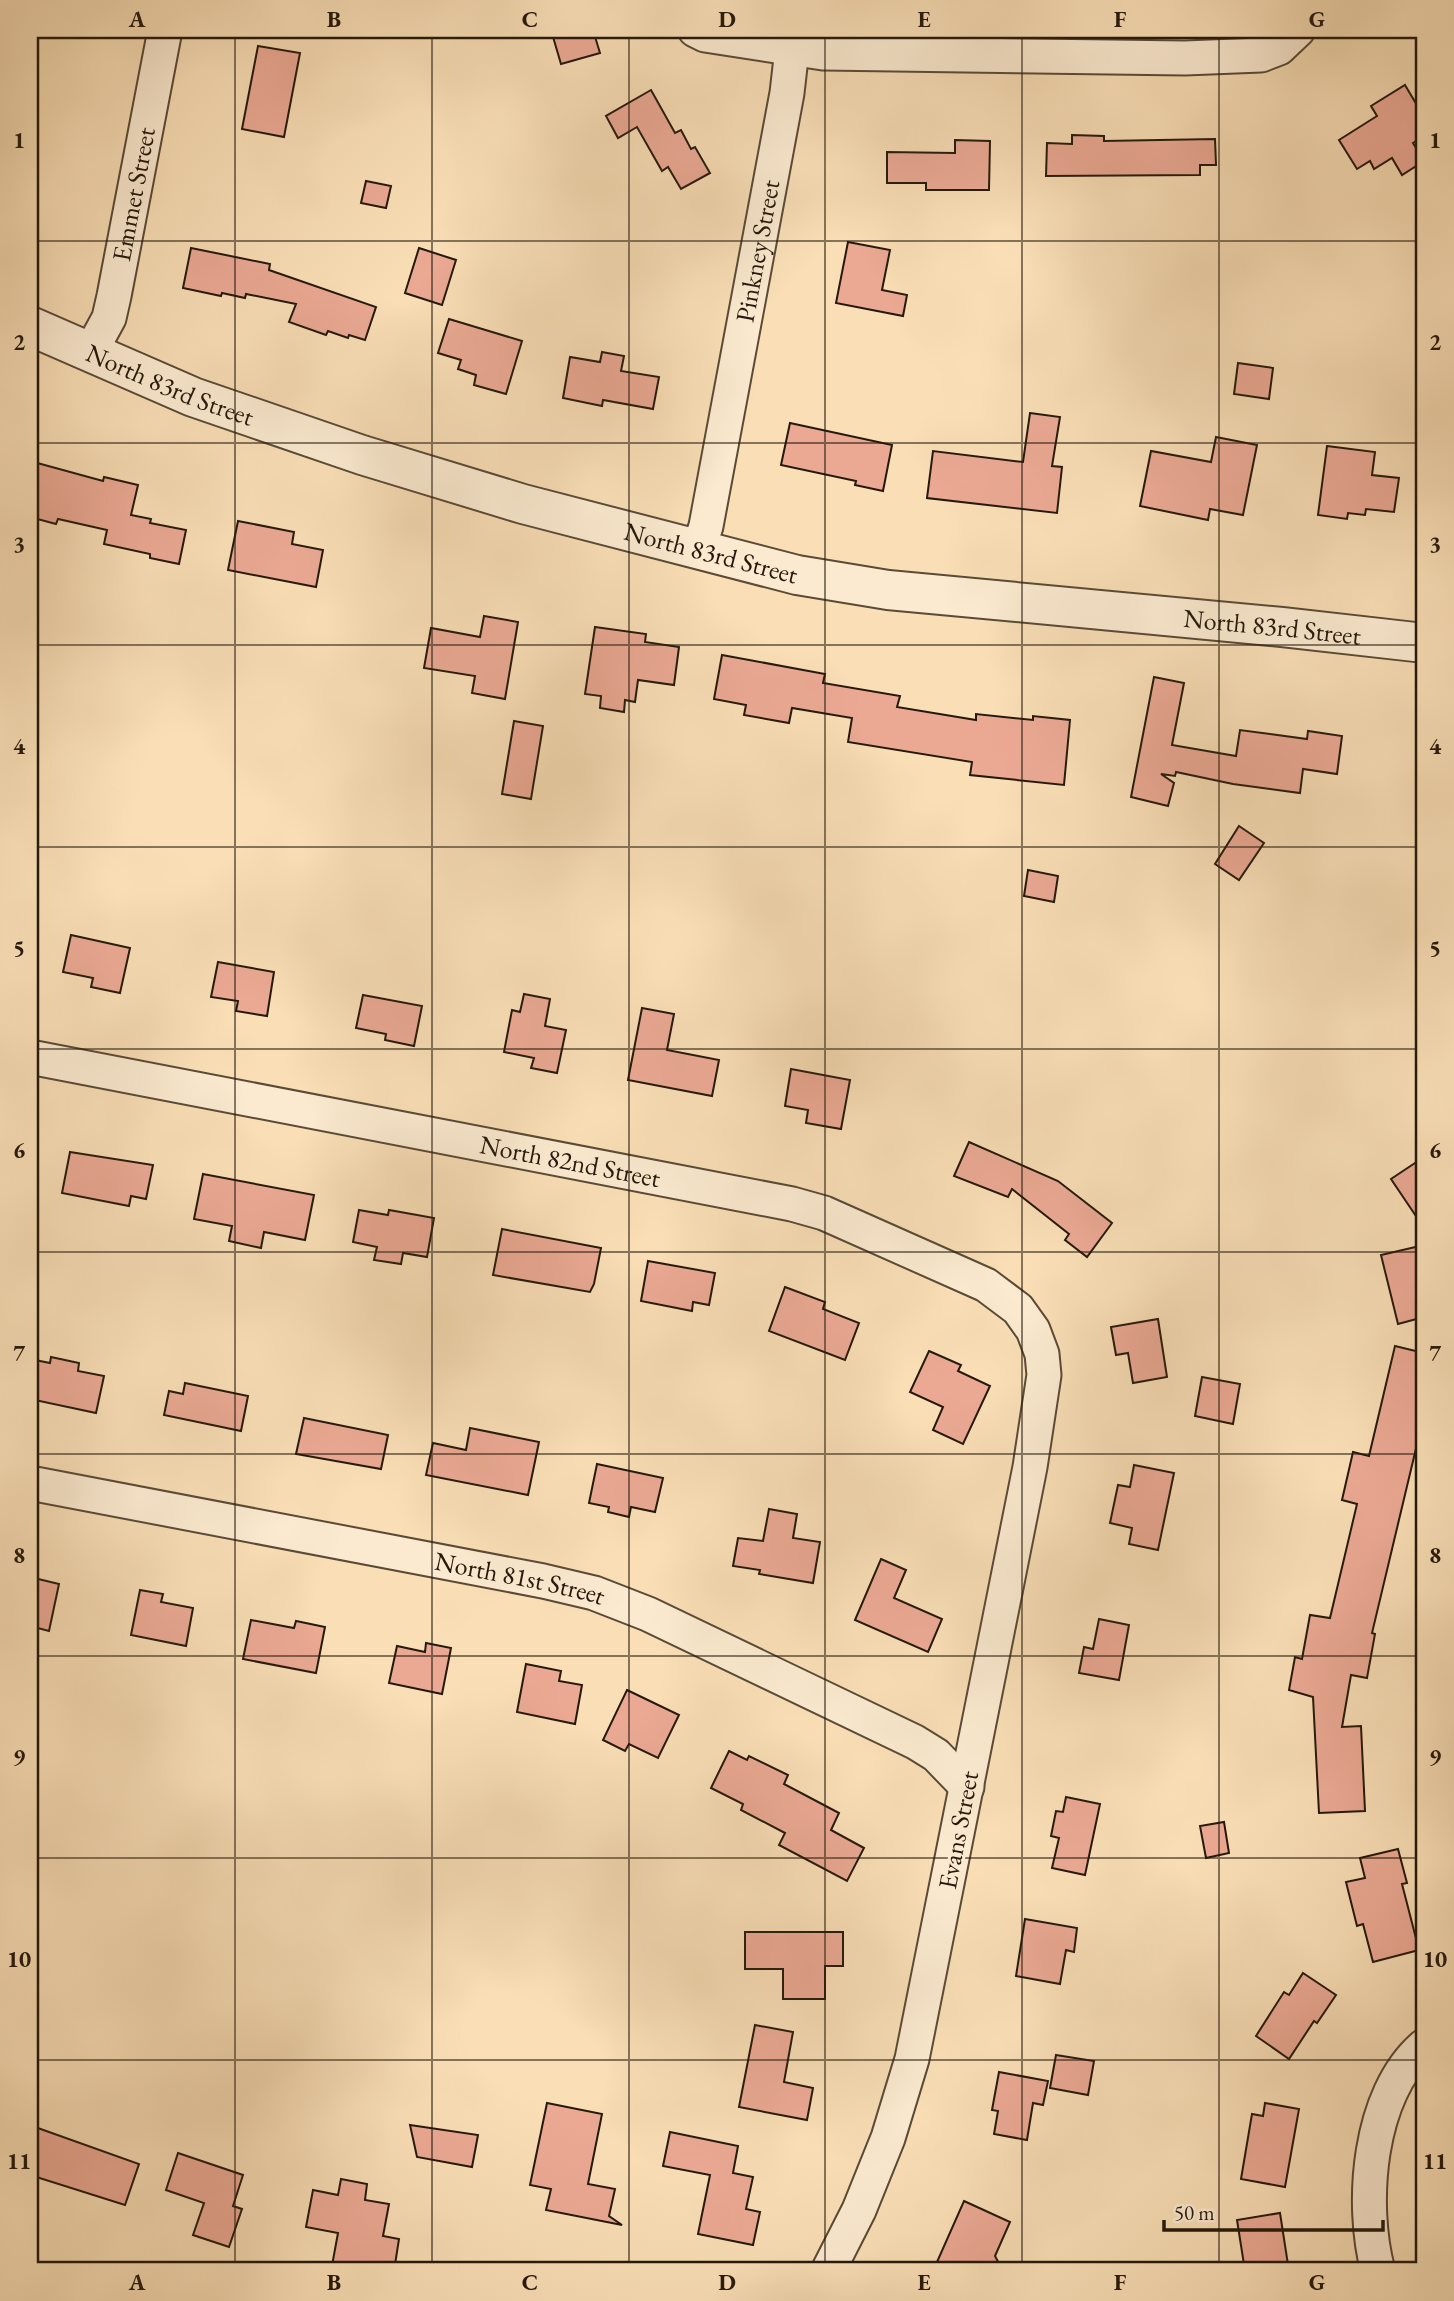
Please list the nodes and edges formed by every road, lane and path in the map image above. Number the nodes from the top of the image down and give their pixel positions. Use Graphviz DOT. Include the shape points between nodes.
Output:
graph roads {
  1 [pos="165,30"];
  2 [pos="695,30"];
  3 [pos="1298,30"];
  4 [pos="792,49"];
  5 [pos="30,326"];
  6 [pos="90,354"];
  7 [pos="698,551"];
  8 [pos="1424,643"];
  9 [pos="30,1057"];
  10 [pos="1044,1375"];
  11 [pos="30,1483"];
  12 [pos="967,1787"];
  13 [pos="1424,2046"];
  14 [pos="828,2271"];
  15 [pos="1378,2271"];
  1 -- 6 [label="street, Emmet Street" via="114,296"];
  2 -- 4 [label="street"];
  3 -- 4 [label="street" via="1279,48 1261,55 1198,58 837,54"];
  4 -- 7 [label="street, Pinkney Street"];
  5 -- 6 [label="street, North 83rd Street"];
  6 -- 7 [label="street, North 83rd Street" via="193,397 362,455"];
  7 -- 8 [label="street, North 83rd Street" via="797,575 888,590"];
  9 -- 10 [label="street, North 82nd Street" via="792,1203 824,1213 1007,1299 1033,1330"];
  10 -- 12 [label="street, Evans Street"];
  11 -- 12 [label="street, North 81st Street" via="594,1593 648,1614 915,1742 936,1755"];
  12 -- 14 [label="street, Evans Street" via="912,2059 888,2138"];
  13 -- 15 [label="street" via="1393,2089 1373,2152 1369,2223"];
}
